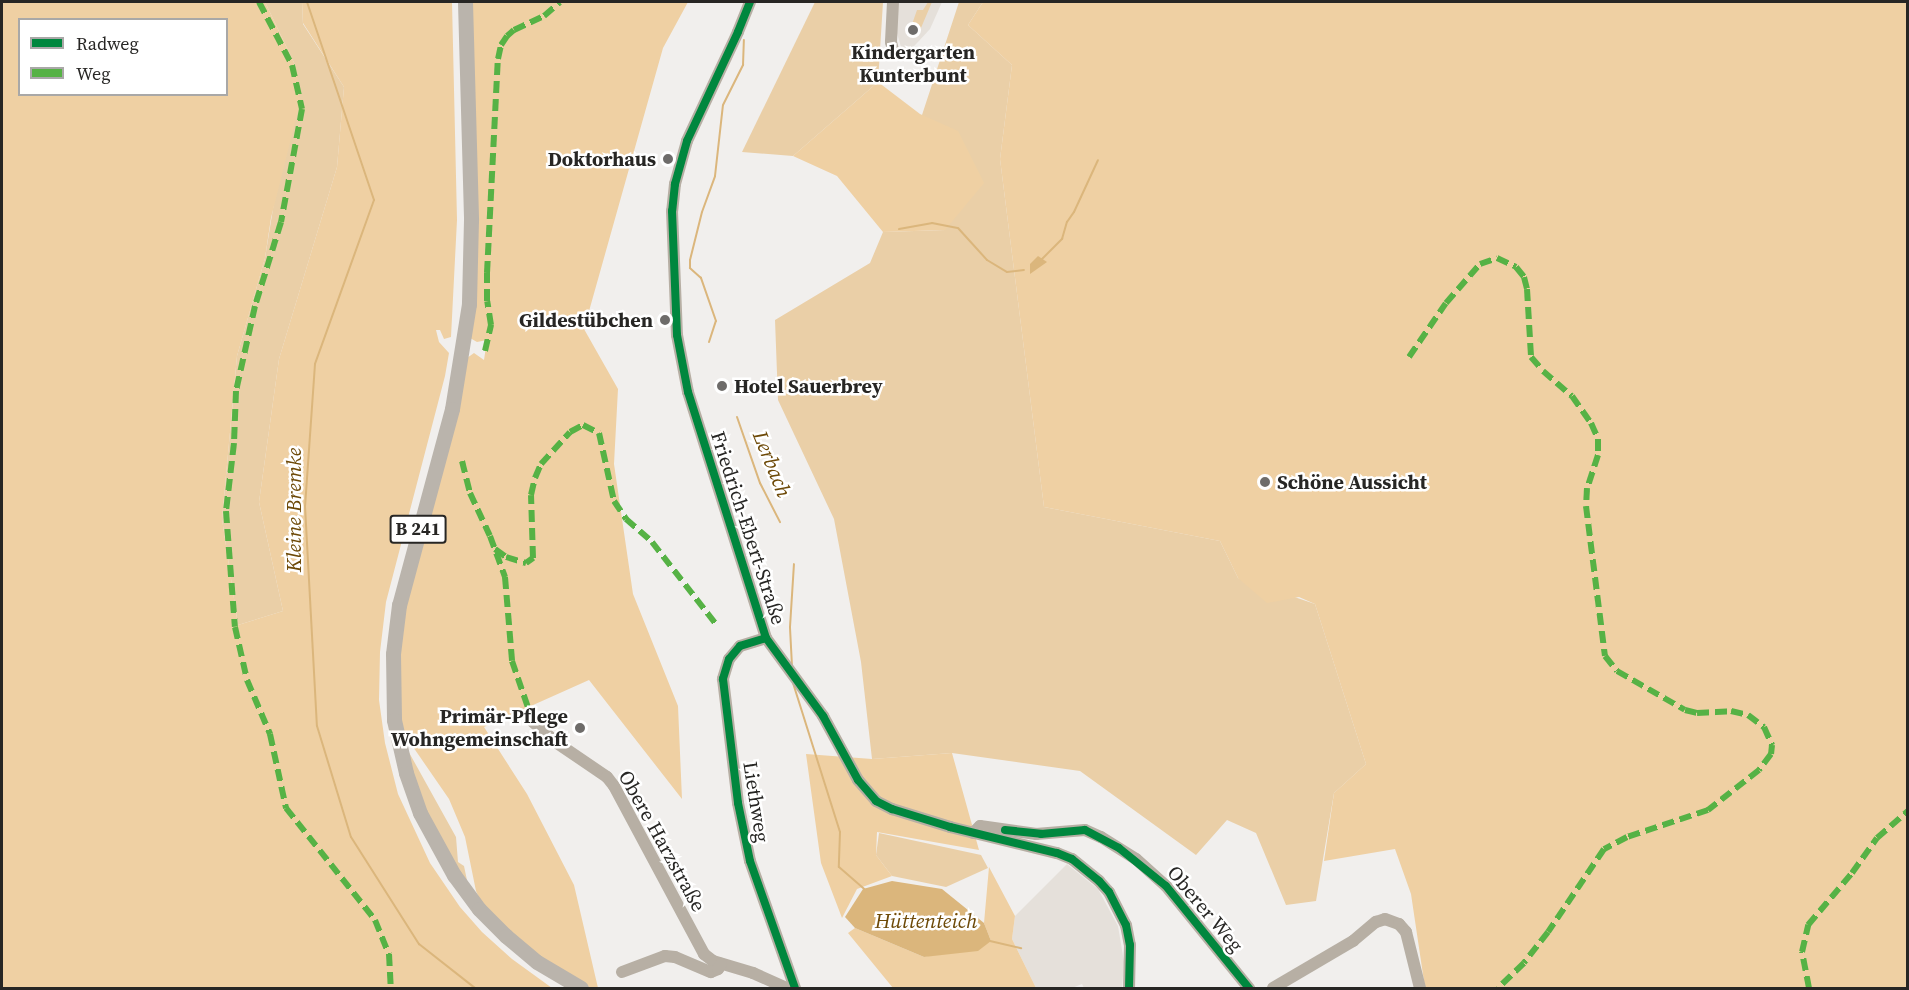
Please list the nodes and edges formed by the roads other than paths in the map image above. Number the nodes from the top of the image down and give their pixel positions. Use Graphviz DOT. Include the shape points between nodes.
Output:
graph roads {
  1 [pos="456,2"];
  2 [pos="465,2"];
  3 [pos="750,2"];
  4 [pos="893,2"];
  5 [pos="894,54"];
  6 [pos="766,638"];
  7 [pos="533,722"];
  8 [pos="973,833"];
  9 [pos="721,964"];
  10 [pos="622,972"];
  11 [pos="562,988"];
  12 [pos="580,988"];
  13 [pos="786,988"];
  14 [pos="795,988"];
  15 [pos="1129,988"];
  16 [pos="1249,988"];
  17 [pos="1273,988"];
  18 [pos="1420,988"];
  1 -- 11 [label="main road, B 241" via="462,220 460,303 443,407 390,604 384,653 386,721 397,776 411,816 446,880 500,942"];
  2 -- 12 [label="main road, B 241" via="471,220 469,304 452,409 399,605 393,654 394,720 414,797 430,836 454,875 479,909 506,936 537,962"];
  3 -- 6 [label="street, Friedrich-Ebert-Straße" via="687,141 672,212 676,335 688,392"];
  4 -- 5 [label="street"];
  6 -- 8 [label="street, Friedrich-Ebert-Straße" via="824,716 867,794 892,809"];
  6 -- 14 [label="street, Liethweg" via="740,646 729,659 723,679 738,803 750,861"];
  7 -- 9 [label="street, Obere Harzstraße" via="607,777 694,940 704,954"];
  8 -- 15 [label="street, Friedrich-Ebert-Straße" via="1057,853 1072,859 1099,881 1126,925 1130,945"];
  8 -- 16 [label="street, Oberer Weg" via="982,826 1036,834 1085,830 1101,837 1145,866 1166,886"];
  9 -- 10 [label="street, Obere Harzstraße" via="711,972 665,956"];
  9 -- 13 [label="street, Obere Harzstraße" via="753,972"];
  17 -- 18 [label="street" via="1385,919 1399,924 1406,933"];
}
